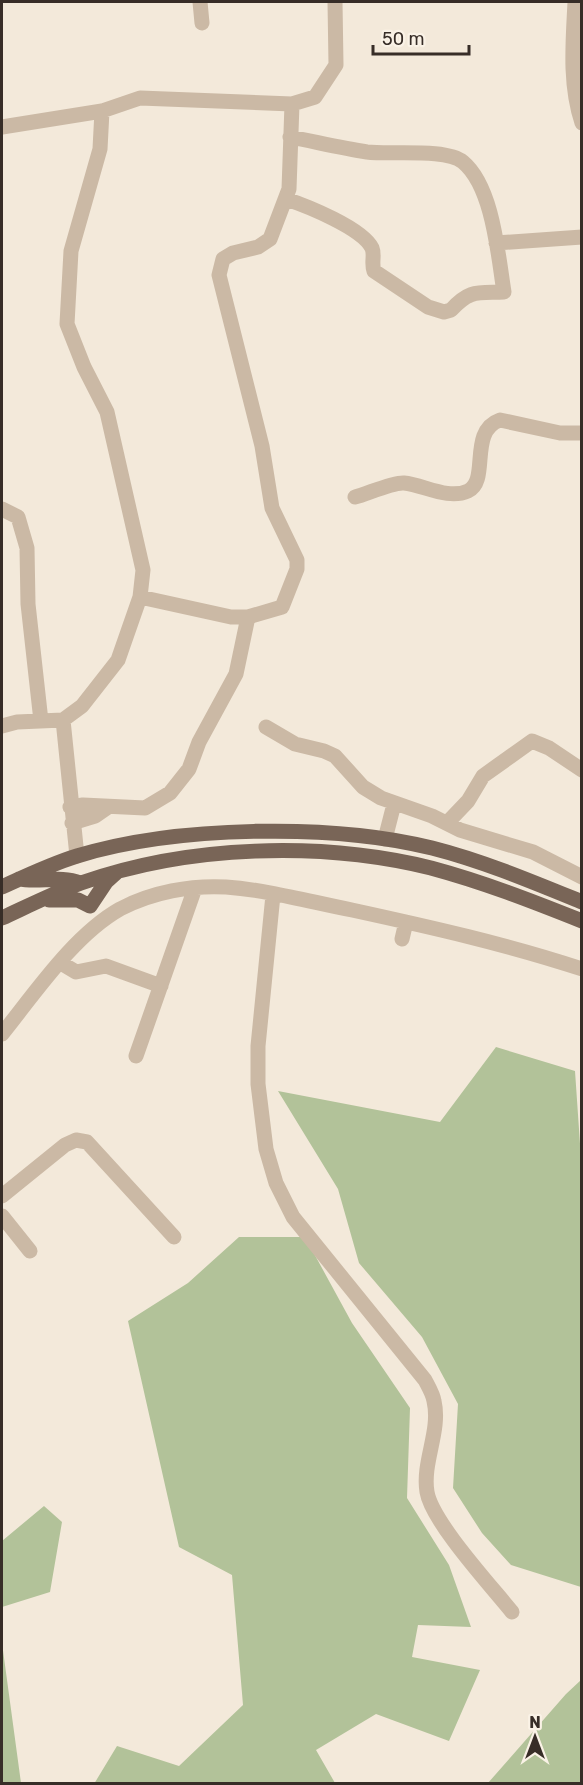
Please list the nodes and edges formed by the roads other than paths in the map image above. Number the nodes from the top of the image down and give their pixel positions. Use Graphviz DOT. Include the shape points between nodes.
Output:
graph roads {
  1 [pos="200,2"];
  2 [pos="335,2"];
  3 [pos="575,2"];
  4 [pos="202,23"];
  5 [pos="292,104"];
  6 [pos="102,111"];
  7 [pos="582,123"];
  8 [pos="2,127"];
  9 [pos="290,137"];
  10 [pos="286,199"];
  11 [pos="582,237"];
  12 [pos="496,243"];
  13 [pos="582,433"];
  14 [pos="356,497"];
  15 [pos="2,509"];
  16 [pos="140,597"];
  17 [pos="248,617"];
  18 [pos="63,720"];
  19 [pos="41,721"];
  20 [pos="2,726"];
  21 [pos="266,728"];
  22 [pos="582,770"];
  23 [pos="394,804"];
  24 [pos="70,807"];
  25 [pos="108,807"];
  26 [pos="447,823"];
  27 [pos="72,824"];
  28 [pos="385,839"];
  29 [pos="76,856"];
  30 [pos="116,873"];
  31 [pos="582,877"];
  32 [pos="19,879"];
  33 [pos="80,883"];
  34 [pos="2,887"];
  35 [pos="195,888"];
  36 [pos="273,896"];
  37 [pos="38,901"];
  38 [pos="582,902"];
  39 [pos="90,906"];
  40 [pos="2,918"];
  41 [pos="582,921"];
  42 [pos="406,922"];
  43 [pos="97,923"];
  44 [pos="402,939"];
  45 [pos="61,963"];
  46 [pos="582,969"];
  47 [pos="161,986"];
  48 [pos="2,1034"];
  49 [pos="136,1056"];
  50 [pos="2,1196"];
  51 [pos="2,1216"];
  52 [pos="174,1237"];
  53 [pos="30,1251"];
  54 [pos="512,1612"];
  1 -- 4 [label="street"];
  2 -- 5 [label="street" via="337,46 333,73 315,97"];
  3 -- 7 [label="street" via="575,104"];
  5 -- 6 [label="street" via="140,98"];
  5 -- 9 [label="street"];
  6 -- 8 [label="street"];
  6 -- 16 [label="street" via="100,149 71,251 67,324 107,412 115,441 143,570"];
  9 -- 10 [label="street"];
  9 -- 12 [label="street" via="371,152 457,158 464,162 486,196"];
  10 -- 12 [label="street" via="326,214 364,238 373,250 374,271 436,311 451,310 470,294 504,292"];
  10 -- 17 [label="street" via="270,239 223,259 219,275 259,434 272,508 297,560 282,607"];
  11 -- 12 [label="street"];
  13 -- 14 [label="street" via="560,433 500,420 484,432 476,482 470,490 432,491 403,483"];
  15 -- 19 [label="street" via="18,517 26,541 28,604"];
  16 -- 17 [label="street" via="231,617"];
  16 -- 18 [label="street" via="118,660 82,706"];
  17 -- 25 [label="street" via="236,674 183,779 170,793 145,808"];
  18 -- 19 [label="street"];
  18 -- 24 [label="street"];
  19 -- 20 [label="street"];
  21 -- 23 [label="street" via="295,744 335,756 363,787"];
  22 -- 26 [label="street" via="532,741 483,776 468,801"];
  23 -- 26 [label="street"];
  23 -- 28 [label="street"];
  24 -- 25 [label="street"];
  24 -- 27 [label="street"];
  25 -- 27 [label="street"];
  26 -- 31 [label="street" via="533,852"];
  27 -- 29 [label="street"];
  28 -- 29 [label="main road" via="283,832 184,836"];
  28 -- 38 [label="main road" via="463,858"];
  29 -- 32 [label="main road"];
  30 -- 33 [label="main road"];
  30 -- 39 [label="main road"];
  30 -- 41 [label="main road" via="217,854 287,851 354,855 430,868 472,880"];
  32 -- 33 [label="main road" via="42,882 57,878"];
  32 -- 34 [label="main road"];
  33 -- 37 [label="main road"];
  33 -- 39 [label="street"];
  35 -- 36 [label="street" via="226,887"];
  35 -- 43 [label="street" via="161,892"];
  35 -- 47 [label="street"];
  36 -- 42 [label="street"];
  36 -- 54 [label="street" via="258,1046 258,1084 276,1184 293,1217 425,1380 434,1400 435,1420 427,1494 435,1514"];
  37 -- 39 [label="main road" via="69,899"];
  37 -- 40 [label="main road"];
  39 -- 43 [label="street"];
  42 -- 44 [label="street"];
  42 -- 46 [label="street" via="513,946"];
  43 -- 45 [label="street"];
  45 -- 47 [label="street" via="76,972 106,966"];
  45 -- 48 [label="street"];
  47 -- 49 [label="street"];
  50 -- 52 [label="street" via="65,1145 76,1140 87,1142"];
  51 -- 53 [label="street"];
}
